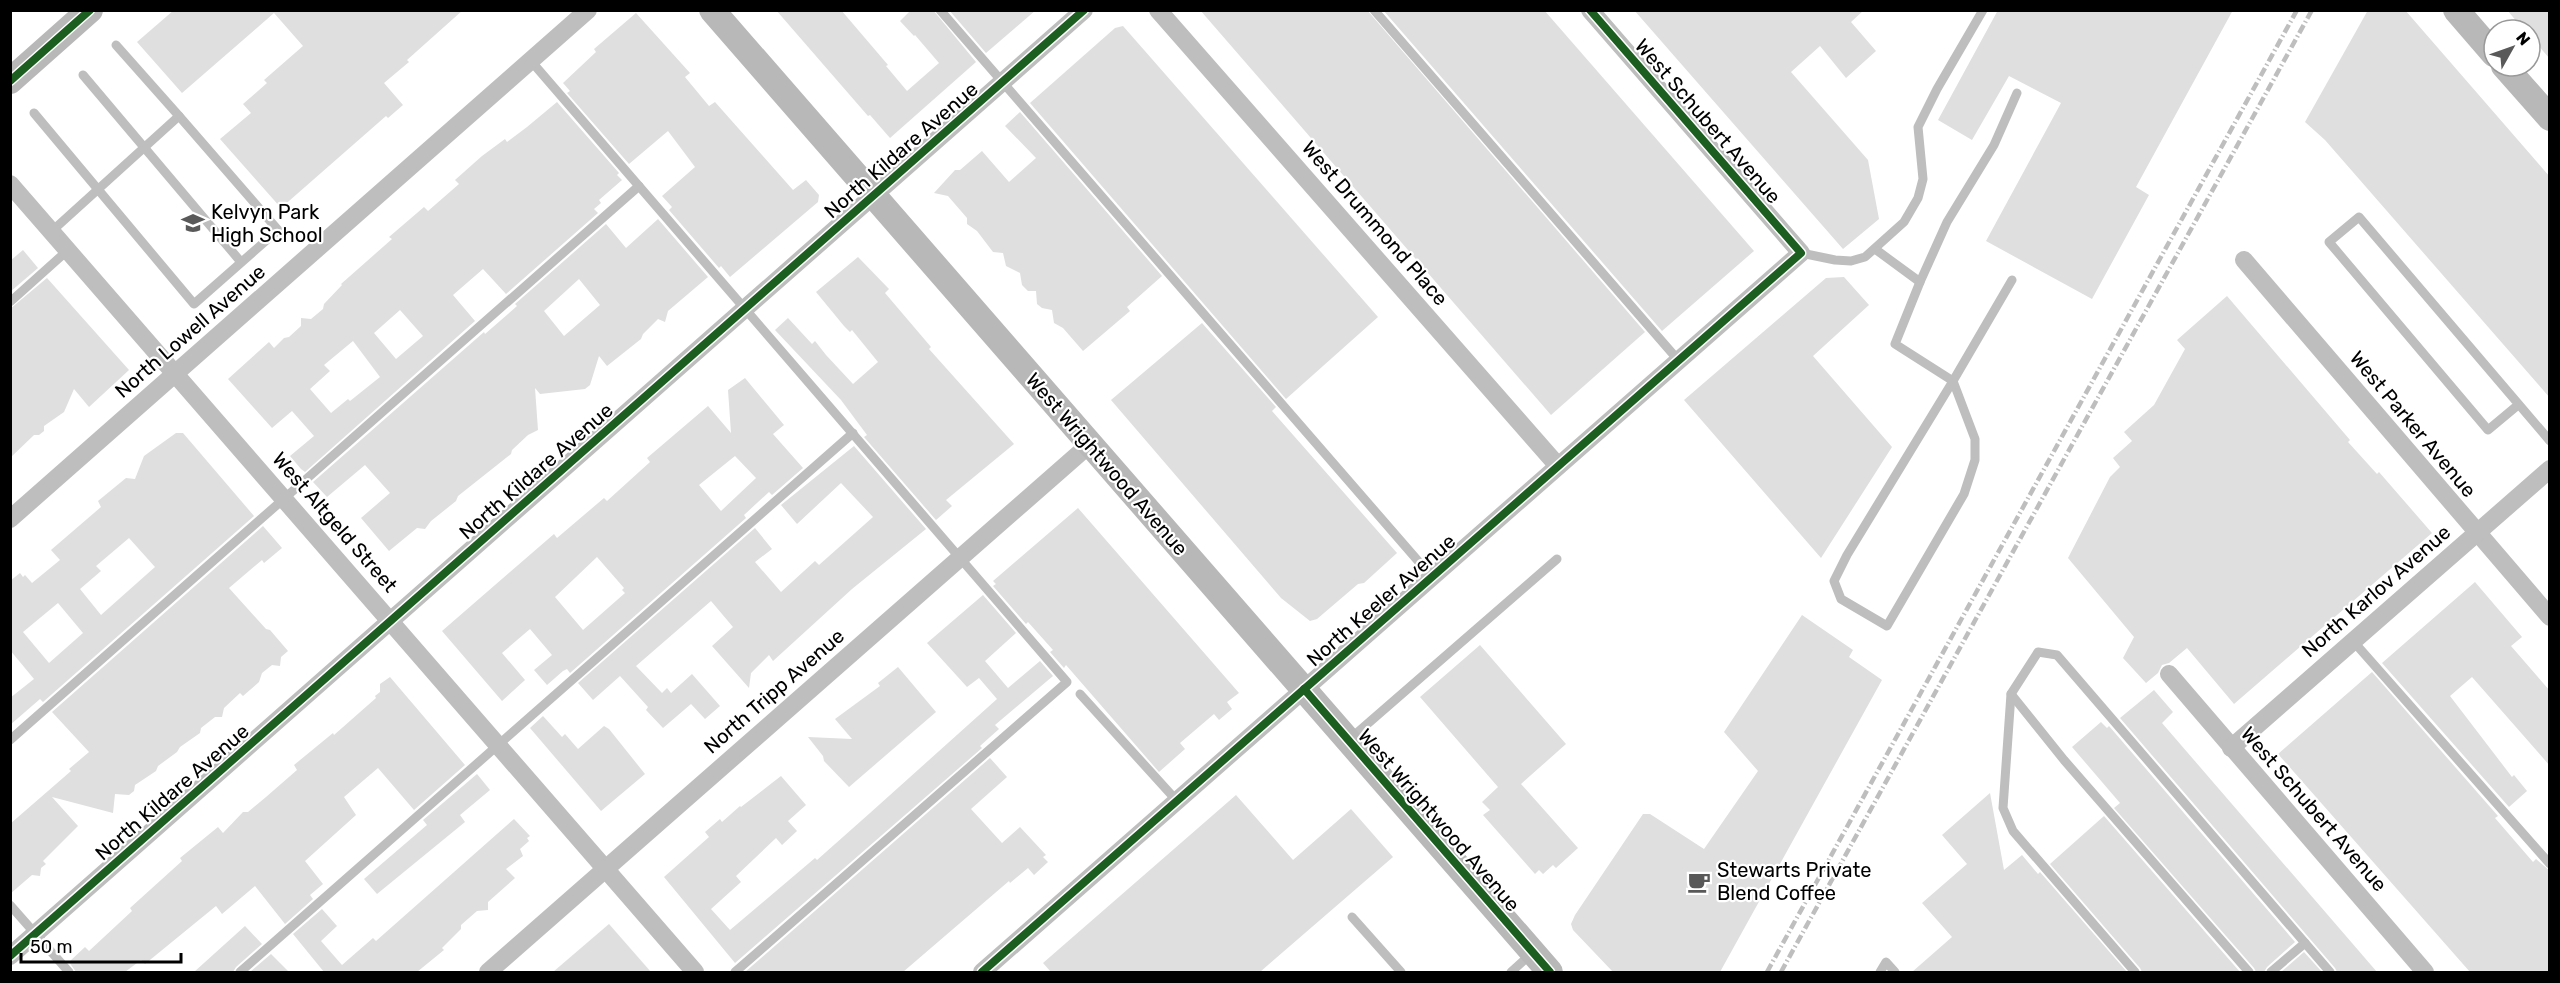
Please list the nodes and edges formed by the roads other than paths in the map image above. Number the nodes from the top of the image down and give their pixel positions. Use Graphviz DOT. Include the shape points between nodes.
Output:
graph roads {
  1 [pos="90,10"];
  2 [pos="588,10"];
  3 [pos="712,10"];
  4 [pos="940,10"];
  5 [pos="1084,10"];
  6 [pos="1158,10"];
  7 [pos="1374,10"];
  8 [pos="1590,10"];
  9 [pos="1983,10"];
  10 [pos="2456,10"];
  11 [pos="2482,40"];
  12 [pos="116,45"];
  13 [pos="531,61"];
  14 [pos="82,75"];
  15 [pos="2515,78"];
  16 [pos="10,81"];
  17 [pos="1002,83"];
  18 [pos="2017,93"];
  19 [pos="34,112"];
  20 [pos="179,116"];
  21 [pos="2550,118"];
  22 [pos="144,147"];
  23 [pos="10,184"];
  24 [pos="639,186"];
  25 [pos="99,189"];
  26 [pos="873,196"];
  27 [pos="52,231"];
  28 [pos="1875,249"];
  29 [pos="68,250"];
  30 [pos="1801,253"];
  31 [pos="2244,260"];
  32 [pos="241,262"];
  33 [pos="2012,280"];
  34 [pos="1920,282"];
  35 [pos="10,302"];
  36 [pos="745,309"];
  37 [pos="1679,361"];
  38 [pos="176,374"];
  39 [pos="1953,381"];
  40 [pos="2518,405"];
  41 [pos="853,434"];
  42 [pos="2550,441"];
  43 [pos="1090,444"];
  44 [pos="1558,466"];
  45 [pos="2550,469"];
  46 [pos="285,498"];
  47 [pos="10,519"];
  48 [pos="2476,533"];
  49 [pos="960,558"];
  50 [pos="1557,558"];
  51 [pos="1432,577"];
  52 [pos="2550,616"];
  53 [pos="391,621"];
  54 [pos="2353,641"];
  55 [pos="2169,674"];
  56 [pos="1304,689"];
  57 [pos="1080,694"];
  58 [pos="2011,694"];
  59 [pos="10,740"];
  60 [pos="1348,740"];
  61 [pos="499,745"];
  62 [pos="2231,748"];
  63 [pos="1177,801"];
  64 [pos="2550,864"];
  65 [pos="606,869"];
  66 [pos="10,905"];
  67 [pos="1352,917"];
  68 [pos="35,934"];
  69 [pos="2305,943"];
  70 [pos="1533,952"];
  71 [pos="10,956"];
  72 [pos="69,972"];
  73 [pos="240,972"];
  74 [pos="488,972"];
  75 [pos="695,972"];
  76 [pos="735,972"];
  77 [pos="982,972"];
  78 [pos="1401,972"];
  79 [pos="1511,972"];
  80 [pos="1550,972"];
  81 [pos="1880,972"];
  82 [pos="1895,972"];
  83 [pos="2135,972"];
  84 [pos="2249,972"];
  85 [pos="2271,972"];
  86 [pos="2330,972"];
  87 [pos="2425,972"];
  1 -- 16 [label="street"];
  2 -- 13 [label="street, North Lowell Avenue"];
  3 -- 26 [label="street, West Wrightwood Avenue"];
  4 -- 17 [label="lane"];
  5 -- 17 [label="street, North Kildare Avenue"];
  6 -- 44 [label="street, West Drummond Place"];
  7 -- 37 [label="lane"];
  8 -- 30 [label="street, West Schubert Avenue"];
  9 -- 28 [label="lane" via="1918,127 1923,179 1918,198 1904,222"];
  10 -- 11 [label="street"];
  12 -- 20 [label="lane"];
  13 -- 24 [label="lane"];
  13 -- 38 [label="street, North Lowell Avenue"];
  14 -- 22 [label="lane"];
  15 -- 21 [label="street"];
  17 -- 26 [label="street, North Kildare Avenue"];
  17 -- 51 [label="lane"];
  18 -- 34 [label="lane" via="1994,145 1947,222"];
  19 -- 25 [label="lane"];
  20 -- 22 [label="lane"];
  20 -- 32 [label="lane" via="278,230"];
  22 -- 25 [label="lane"];
  22 -- 32 [label="lane"];
  23 -- 27 [label="street, West Altgeld Street"];
  24 -- 36 [label="lane"];
  24 -- 46 [label="lane"];
  25 -- 27 [label="lane"];
  25 -- 32 [label="lane" via="194,304"];
  26 -- 36 [label="street, North Kildare Avenue"];
  26 -- 43 [label="street, West Wrightwood Avenue"];
  27 -- 29 [label="street, West Altgeld Street"];
  28 -- 30 [label="lane" via="1851,261"];
  28 -- 34 [label="lane"];
  29 -- 35 [label="lane"];
  29 -- 38 [label="street, West Altgeld Street"];
  30 -- 37 [label="street, North Keeler Avenue"];
  31 -- 48 [label="street, West Parker Avenue"];
  33 -- 39 [label="lane"];
  34 -- 39 [label="lane" via="1895,344"];
  36 -- 41 [label="lane"];
  36 -- 53 [label="street, North Kildare Avenue"];
  37 -- 44 [label="street, North Keeler Avenue"];
  38 -- 46 [label="street, West Altgeld Street"];
  38 -- 47 [label="street, North Lowell Avenue"];
  39 -- 39 [label="lane" via="1834,581 1841,599 1887,626 1964,494 1975,460 1975,439"];
  40 -- 40 [label="lane" via="2358,217 2329,242 2488,430"];
  40 -- 42 [label="lane"];
  41 -- 49 [label="lane"];
  41 -- 61 [label="lane"];
  43 -- 49 [label="street, North Tripp Avenue"];
  43 -- 56 [label="street, West Wrightwood Avenue"];
  44 -- 51 [label="street, North Keeler Avenue"];
  45 -- 48 [label="street, North Karlov Avenue"];
  46 -- 53 [label="street, West Altgeld Street"];
  46 -- 59 [label="lane"];
  48 -- 52 [label="street, West Parker Avenue"];
  48 -- 54 [label="street, North Karlov Avenue"];
  49 -- 65 [label="street, North Tripp Avenue"];
  49 -- 76 [label="lane" via="1067,682"];
  50 -- 60 [label="lane"];
  51 -- 56 [label="street, North Keeler Avenue"];
  53 -- 61 [label="street, West Altgeld Street"];
  53 -- 68 [label="street, North Kildare Avenue"];
  54 -- 62 [label="street, North Karlov Avenue"];
  54 -- 64 [label="lane"];
  55 -- 62 [label="street, West Schubert Avenue"];
  56 -- 60 [label="street, West Wrightwood Avenue"];
  56 -- 63 [label="street, North Keeler Avenue"];
  57 -- 63 [label="lane"];
  58 -- 69 [label="lane" via="2038,652 2057,656"];
  58 -- 83 [label="lane" via="2003,808 2013,831"];
  58 -- 84 [label="lane"];
  60 -- 70 [label="street, West Wrightwood Avenue"];
  61 -- 65 [label="street, West Altgeld Street"];
  61 -- 73 [label="lane"];
  62 -- 87 [label="street, West Schubert Avenue"];
  63 -- 77 [label="street, North Keeler Avenue"];
  65 -- 74 [label="street, North Tripp Avenue"];
  65 -- 75 [label="street, West Altgeld Street"];
  66 -- 68 [label="lane"];
  67 -- 78 [label="lane"];
  68 -- 71 [label="street, North Kildare Avenue"];
  68 -- 72 [label="lane"];
  69 -- 85 [label="lane"];
  69 -- 86 [label="lane"];
  70 -- 79 [label="lane"];
  70 -- 80 [label="street, West Wrightwood Avenue"];
  81 -- 82 [label="lane" via="1886,962"];
}
